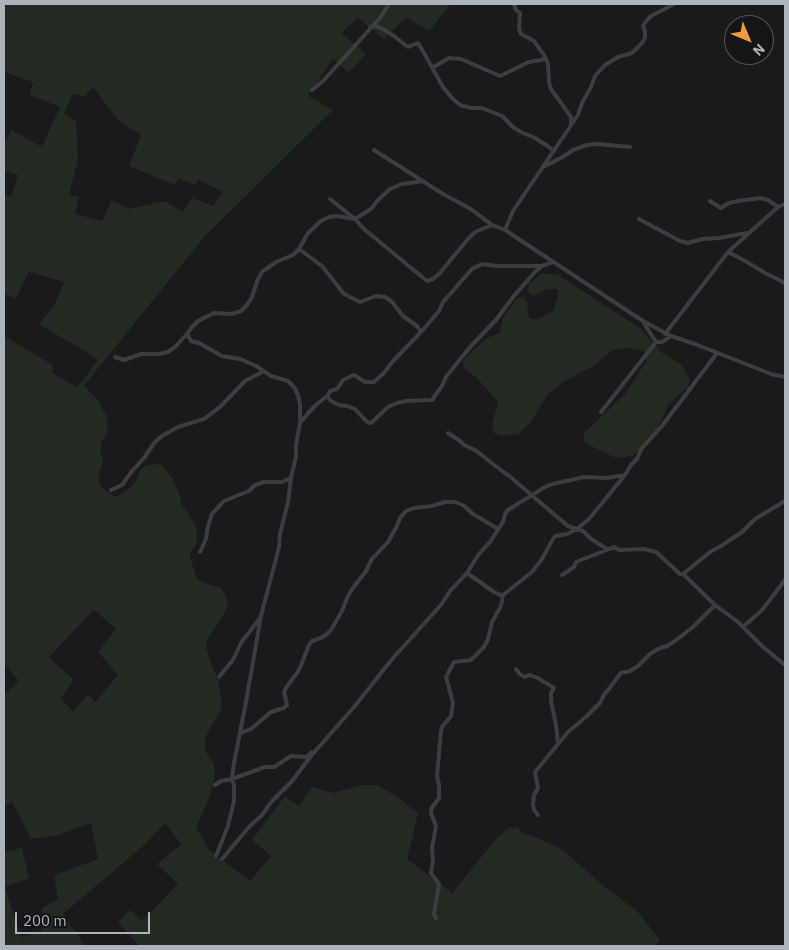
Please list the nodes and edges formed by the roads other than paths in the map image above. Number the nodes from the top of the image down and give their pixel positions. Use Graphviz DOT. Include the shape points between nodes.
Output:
graph roads {
  1 [pos="389,4"];
  2 [pos="514,4"];
  3 [pos="674,4"];
  4 [pos="370,27"];
  5 [pos="546,59"];
  6 [pos="432,68"];
  7 [pos="312,90"];
  8 [pos="571,126"];
  9 [pos="630,147"];
  10 [pos="374,150"];
  11 [pos="554,151"];
  12 [pos="544,166"];
  13 [pos="423,181"];
  14 [pos="330,199"];
  15 [pos="710,201"];
  16 [pos="785,204"];
  17 [pos="778,207"];
  18 [pos="355,218"];
  19 [pos="639,218"];
  20 [pos="492,225"];
  21 [pos="505,230"];
  22 [pos="749,232"];
  23 [pos="299,248"];
  24 [pos="728,252"];
  25 [pos="553,262"];
  26 [pos="542,266"];
  27 [pos="785,283"];
  28 [pos="643,321"];
  29 [pos="421,332"];
  30 [pos="187,334"];
  31 [pos="665,334"];
  32 [pos="671,336"];
  33 [pos="656,342"];
  34 [pos="717,353"];
  35 [pos="115,357"];
  36 [pos="264,371"];
  37 [pos="785,378"];
  38 [pos="326,396"];
  39 [pos="601,412"];
  40 [pos="300,423"];
  41 [pos="448,433"];
  42 [pos="625,475"];
  43 [pos="291,478"];
  44 [pos="111,490"];
  45 [pos="532,495"];
  46 [pos="785,501"];
  47 [pos="498,529"];
  48 [pos="577,529"];
  49 [pos="607,549"];
  50 [pos="200,552"];
  51 [pos="467,572"];
  52 [pos="684,574"];
  53 [pos="562,575"];
  54 [pos="785,580"];
  55 [pos="503,595"];
  56 [pos="715,605"];
  57 [pos="261,616"];
  58 [pos="743,627"];
  59 [pos="785,665"];
  60 [pos="516,670"];
  61 [pos="218,677"];
  62 [pos="240,732"];
  63 [pos="558,744"];
  64 [pos="314,752"];
  65 [pos="232,779"];
  66 [pos="215,785"];
  67 [pos="538,815"];
  68 [pos="216,856"];
  69 [pos="222,859"];
  70 [pos="436,918"];
  1 -- 4 [label="street"];
  2 -- 5 [label="street" via="520,13 521,34 534,41"];
  3 -- 8 [label="street" via="647,20 645,38 632,53 605,64"];
  4 -- 6 [label="street" via="381,28 408,47 418,43"];
  4 -- 7 [label="street"];
  5 -- 6 [label="street" via="529,62 500,76 461,59 449,58"];
  5 -- 8 [label="street" via="551,89 571,118"];
  6 -- 11 [label="street" via="448,94 460,105 482,108 502,116 514,128"];
  8 -- 11 [label="street"];
  9 -- 12 [label="street" via="586,145"];
  10 -- 13 [label="street"];
  11 -- 12 [label="street"];
  12 -- 21 [label="street" via="513,210"];
  13 -- 18 [label="street" via="390,189 371,209"];
  13 -- 20 [label="street"];
  14 -- 18 [label="street"];
  15 -- 17 [label="street" via="721,208 729,203 760,198"];
  16 -- 17 [label="street"];
  17 -- 22 [label="street"];
  18 -- 20 [label="street" via="427,281 440,273 475,232"];
  18 -- 23 [label="street" via="337,216 321,221"];
  19 -- 22 [label="street" via="688,243"];
  20 -- 21 [label="street"];
  21 -- 25 [label="street"];
  22 -- 24 [label="street"];
  23 -- 29 [label="street" via="322,266 344,294 360,302 376,296 385,297"];
  23 -- 30 [label="street" via="293,255 262,272 248,305 241,311 214,313 198,321"];
  24 -- 27 [label="street"];
  24 -- 31 [label="street"];
  25 -- 26 [label="street"];
  25 -- 28 [label="street"];
  26 -- 29 [label="street" via="482,264 472,269"];
  26 -- 38 [label="street" via="456,363 432,400 397,403 371,423 356,409 338,405"];
  28 -- 31 [label="street"];
  28 -- 33 [label="street"];
  29 -- 38 [label="street" via="374,382 365,382 354,375 343,380"];
  30 -- 35 [label="street" via="168,352 141,354 124,360"];
  30 -- 36 [label="street" via="191,340 222,356 240,359"];
  31 -- 32 [label="street"];
  32 -- 33 [label="street"];
  32 -- 34 [label="street"];
  33 -- 39 [label="street"];
  34 -- 37 [label="street"];
  34 -- 42 [label="street" via="642,448"];
  36 -- 40 [label="street" via="294,387 300,404"];
  36 -- 44 [label="street" via="245,380 220,407 204,418 162,436 122,485"];
  38 -- 40 [label="street"];
  40 -- 43 [label="street"];
  41 -- 45 [label="street"];
  42 -- 45 [label="street" via="584,477 553,484"];
  42 -- 48 [label="street"];
  43 -- 50 [label="street" via="255,485 249,491 224,501 212,514"];
  43 -- 57 [label="street" via="279,547"];
  45 -- 47 [label="street" via="508,510"];
  45 -- 48 [label="street" via="562,521"];
  46 -- 52 [label="street" via="755,519"];
  47 -- 51 [label="street"];
  47 -- 62 [label="street" via="455,502 406,512 348,596 328,634 309,645 299,670 284,692 287,705 271,712 251,729"];
  48 -- 49 [label="street"];
  48 -- 55 [label="street" via="555,536 537,566"];
  49 -- 52 [label="street" via="656,552"];
  49 -- 53 [label="street" via="576,562"];
  51 -- 55 [label="street"];
  51 -- 64 [label="street"];
  52 -- 56 [label="street"];
  54 -- 58 [label="street" via="762,610"];
  55 -- 70 [label="street" via="484,647 471,660 454,662 446,677 453,703 451,716 441,731 437,776 439,798 431,809 436,826 431,873 439,884"];
  56 -- 58 [label="street"];
  56 -- 63 [label="street" via="675,641 650,654 630,671 621,673 600,703"];
  57 -- 61 [label="street" via="229,666"];
  57 -- 62 [label="street"];
  58 -- 59 [label="street"];
  60 -- 63 [label="street" via="524,677 530,675 554,688 551,700"];
  62 -- 65 [label="street"];
  63 -- 67 [label="street" via="535,772 538,788 532,804"];
  64 -- 65 [label="street" via="306,757 291,756 274,767"];
  64 -- 69 [label="street"];
  65 -- 66 [label="street"];
  65 -- 68 [label="street" via="234,802"];
}
